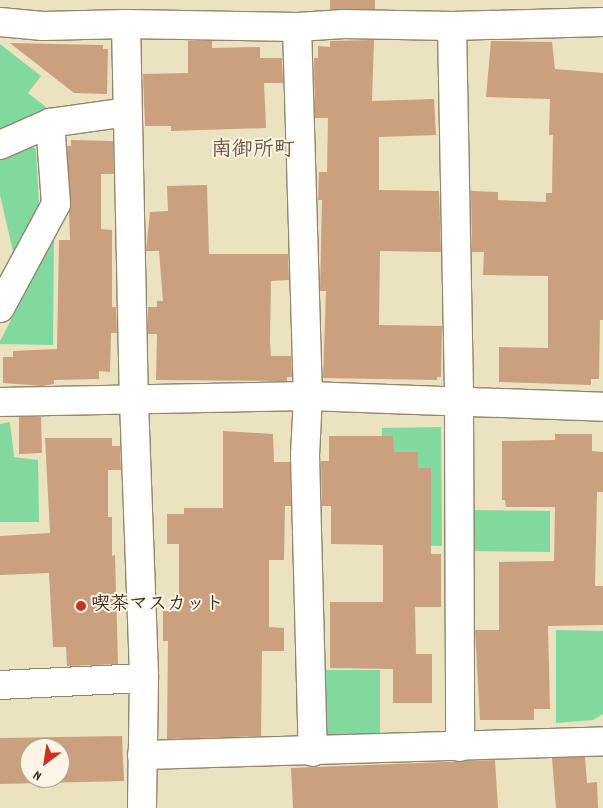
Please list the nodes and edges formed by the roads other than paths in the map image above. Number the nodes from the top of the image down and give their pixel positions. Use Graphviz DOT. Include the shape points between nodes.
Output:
graph roads {
  1 [pos="0,22"];
  2 [pos="603,22"];
  3 [pos="126,24"];
  4 [pos="452,26"];
  5 [pos="297,28"];
  6 [pos="127,112"];
  7 [pos="50,124"];
  8 [pos="0,145"];
  9 [pos="0,308"];
  10 [pos="308,396"];
  11 [pos="134,401"];
  12 [pos="0,402"];
  13 [pos="459,404"];
  14 [pos="603,407"];
  15 [pos="144,678"];
  16 [pos="0,684"];
  17 [pos="603,741"];
  18 [pos="460,747"];
  19 [pos="313,752"];
  20 [pos="142,754"];
  21 [pos="142,808"];
  1 -- 3 [label="street" via="42,26"];
  2 -- 4 [label="street"];
  3 -- 5 [label="street"];
  3 -- 6 [label="street"];
  4 -- 5 [label="street" via="344,24"];
  4 -- 13 [label="street"];
  5 -- 10 [label="street"];
  6 -- 7 [label="street"];
  6 -- 11 [label="street"];
  7 -- 8 [label="street"];
  7 -- 9 [label="street" via="56,204"];
  10 -- 11 [label="street"];
  10 -- 13 [label="street"];
  10 -- 19 [label="street" via="305,455"];
  11 -- 12 [label="street"];
  11 -- 15 [label="street"];
  13 -- 14 [label="street"];
  13 -- 18 [label="street"];
  15 -- 16 [label="street"];
  15 -- 20 [label="street"];
  17 -- 18 [label="street"];
  18 -- 19 [label="street"];
  19 -- 20 [label="street"];
  20 -- 21 [label="street"];
}
